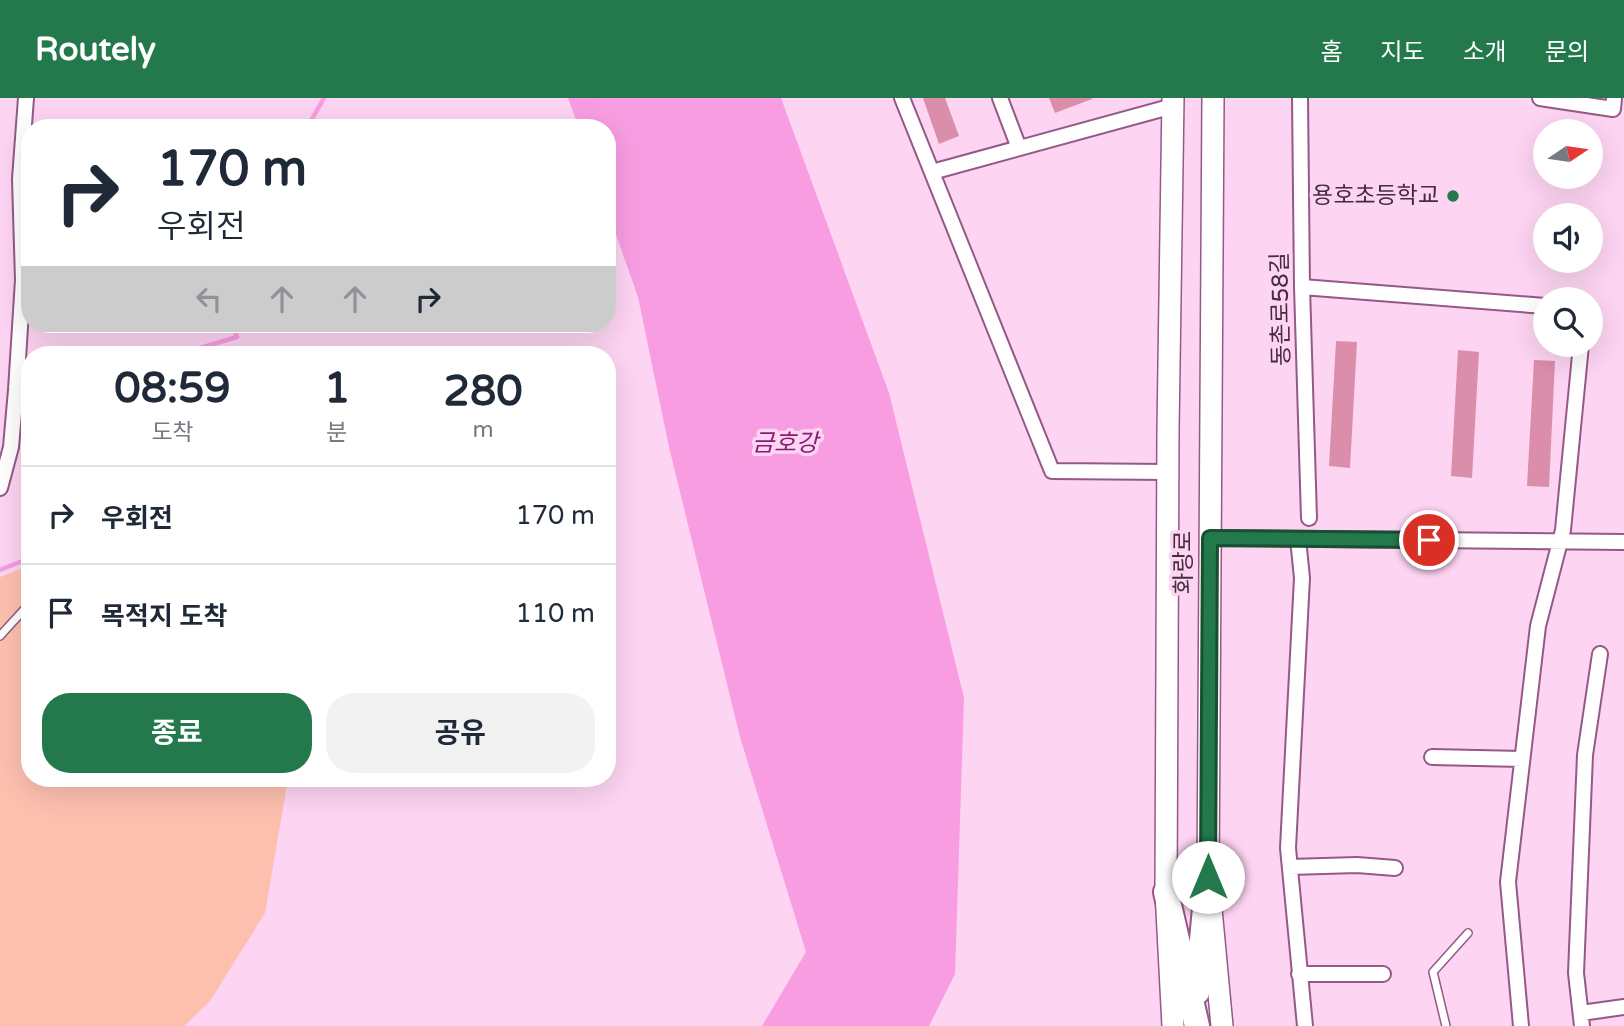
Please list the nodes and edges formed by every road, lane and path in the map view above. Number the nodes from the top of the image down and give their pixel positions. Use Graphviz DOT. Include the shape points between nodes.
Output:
graph roads {
  1 [pos="26,98"];
  2 [pos="902,98"];
  3 [pos="1000,98"];
  4 [pos="1213,98"];
  5 [pos="1300,98"];
  6 [pos="1540,98"];
  7 [pos="1173,102"];
  8 [pos="1614,103"];
  9 [pos="24,119"];
  10 [pos="1019,148"];
  11 [pos="21,166"];
  12 [pos="932,172"];
  13 [pos="21,213"];
  14 [pos="1302,288"];
  15 [pos="1533,305"];
  16 [pos="21,314"];
  17 [pos="1580,357"];
  18 [pos="1168,472"];
  19 [pos="0,488"];
  20 [pos="1309,519"];
  21 [pos="1210,538"];
  22 [pos="1298,539"];
  23 [pos="1561,542"];
  24 [pos="1624,542"];
  25 [pos="21,613"];
  26 [pos="0,636"];
  27 [pos="1600,654"];
  28 [pos="1432,757"];
  29 [pos="1522,759"];
  30 [pos="1290,867"];
  31 [pos="1395,868"];
  32 [pos="1208,877"];
  33 [pos="1166,892"];
  34 [pos="1468,933"];
  35 [pos="1299,974"];
  36 [pos="1383,974"];
  37 [pos="1624,1007"];
  38 [pos="1196,1019"];
  39 [pos="1582,1020"];
  40 [pos="1173,1026"];
  41 [pos="1222,1026"];
  42 [pos="1305,1026"];
  43 [pos="1446,1026"];
  44 [pos="1521,1026"];
  1 -- 9 [label="street"];
  2 -- 12 [label="street"];
  3 -- 10 [label="street"];
  4 -- 21 [label="main road, 화랑로"];
  5 -- 14 [label="street, 동촌로58길"];
  6 -- 8 [label="street"];
  7 -- 10 [label="street"];
  7 -- 18 [label="main road, 화랑로"];
  10 -- 12 [label="street"];
  11 -- 13 [label="street"];
  12 -- 18 [label="street" via="1052,471"];
  14 -- 15 [label="street"];
  14 -- 20 [label="street, 동촌로58길"];
  16 -- 19 [label="street" via="11,447"];
  17 -- 23 [label="street"];
  18 -- 33 [label="main road, 화랑로"];
  21 -- 22 [label="street"];
  21 -- 32 [label="main road, 화랑로"];
  22 -- 23 [label="street"];
  22 -- 30 [label="street" via="1302,578"];
  23 -- 24 [label="street"];
  23 -- 29 [label="street" via="1538,625"];
  25 -- 26 [label="lane"];
  27 -- 39 [label="street" via="1585,755 1576,972"];
  28 -- 29 [label="street"];
  29 -- 44 [label="street" via="1508,882"];
  30 -- 31 [label="street"];
  30 -- 35 [label="street"];
  32 -- 38 [label="highway"];
  32 -- 41 [label="main road, 화랑로"];
  33 -- 38 [label="highway"];
  33 -- 40 [label="main road, 화랑로"];
  34 -- 43 [label="lane" via="1433,972"];
  35 -- 36 [label="street"];
  35 -- 42 [label="street"];
  37 -- 39 [label="street"];
}
